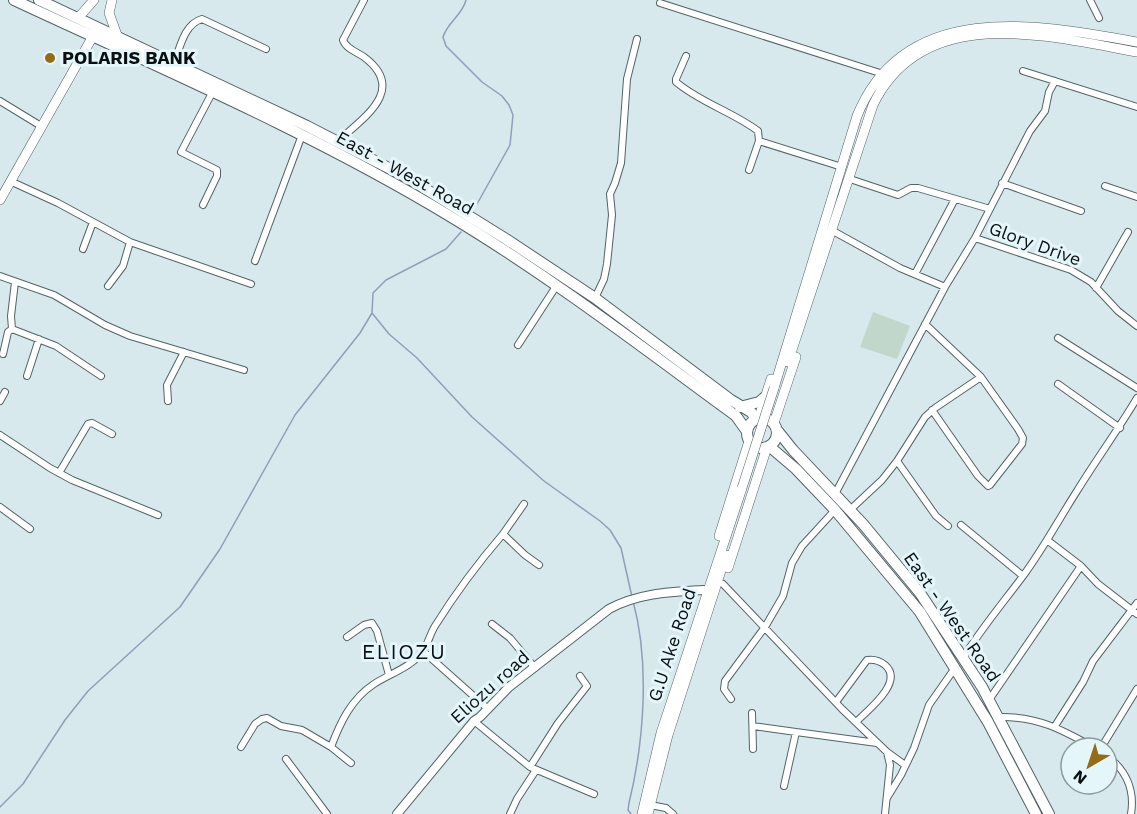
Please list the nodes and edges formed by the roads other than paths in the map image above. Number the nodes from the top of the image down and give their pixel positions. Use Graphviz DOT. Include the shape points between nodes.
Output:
graph roads {
  1 [pos="14,0"];
  2 [pos="39,0"];
  3 [pos="94,0"];
  4 [pos="112,0"];
  5 [pos="364,0"];
  6 [pos="1090,0"];
  7 [pos="660,3"];
  8 [pos="78,18"];
  9 [pos="1099,18"];
  10 [pos="117,35"];
  11 [pos="93,36"];
  12 [pos="637,39"];
  13 [pos="1137,42"];
  14 [pos="266,49"];
  15 [pos="1137,52"];
  16 [pos="686,56"];
  17 [pos="174,63"];
  18 [pos="1023,71"];
  19 [pos="880,72"];
  20 [pos="1054,81"];
  21 [pos="212,93"];
  22 [pos="0,101"];
  23 [pos="1137,107"];
  24 [pos="41,126"];
  25 [pos="302,135"];
  26 [pos="759,141"];
  27 [pos="337,142"];
  28 [pos="842,167"];
  29 [pos="749,170"];
  30 [pos="850,179"];
  31 [pos="10,181"];
  32 [pos="1002,183"];
  33 [pos="1105,186"];
  34 [pos="1137,197"];
  35 [pos="955,199"];
  36 [pos="0,200"];
  37 [pos="204,205"];
  38 [pos="990,209"];
  39 [pos="1081,211"];
  40 [pos="832,218"];
  41 [pos="93,222"];
  42 [pos="833,231"];
  43 [pos="1128,232"];
  44 [pos="975,238"];
  45 [pos="130,242"];
  46 [pos="83,249"];
  47 [pos="255,261"];
  48 [pos="915,274"];
  49 [pos="0,276"];
  50 [pos="15,282"];
  51 [pos="251,284"];
  52 [pos="557,285"];
  53 [pos="108,286"];
  54 [pos="945,287"];
  55 [pos="1096,288"];
  56 [pos="595,298"];
  57 [pos="925,324"];
  58 [pos="1137,326"];
  59 [pos="12,328"];
  60 [pos="1058,338"];
  61 [pos="39,339"];
  62 [pos="518,345"];
  63 [pos="184,352"];
  64 [pos="3,354"];
  65 [pos="244,370"];
  66 [pos="27,376"];
  67 [pos="101,376"];
  68 [pos="981,376"];
  69 [pos="1058,384"];
  70 [pos="1137,388"];
  71 [pos="5,392"];
  72 [pos="765,397"];
  73 [pos="1137,399"];
  74 [pos="0,401"];
  75 [pos="168,401"];
  76 [pos="740,407"];
  77 [pos="932,410"];
  78 [pos="758,418"];
  79 [pos="776,427"];
  80 [pos="1120,428"];
  81 [pos="112,434"];
  82 [pos="0,435"];
  83 [pos="748,436"];
  84 [pos="768,447"];
  85 [pos="897,461"];
  86 [pos="59,473"];
  87 [pos="835,494"];
  88 [pos="524,504"];
  89 [pos="0,507"];
  90 [pos="835,510"];
  91 [pos="850,510"];
  92 [pos="158,515"];
  93 [pos="961,525"];
  94 [pos="948,526"];
  95 [pos="30,529"];
  96 [pos="503,534"];
  97 [pos="1047,540"];
  98 [pos="539,565"];
  99 [pos="1082,566"];
  100 [pos="1023,576"];
  101 [pos="723,584"];
  102 [pos="703,590"];
  103 [pos="1137,603"];
  104 [pos="1134,612"];
  105 [pos="492,624"];
  106 [pos="765,627"];
  107 [pos="347,637"];
  108 [pos="423,651"];
  109 [pos="963,658"];
  110 [pos="535,668"];
  111 [pos="956,668"];
  112 [pos="389,675"];
  113 [pos="580,676"];
  114 [pos="678,689"];
  115 [pos="1137,689"];
  116 [pos="730,699"];
  117 [pos="989,700"];
  118 [pos="836,702"];
  119 [pos="487,708"];
  120 [pos="752,713"];
  121 [pos="998,717"];
  122 [pos="474,721"];
  123 [pos="856,722"];
  124 [pos="753,726"];
  125 [pos="1055,726"];
  126 [pos="796,732"];
  127 [pos="1073,736"];
  128 [pos="1108,736"];
  129 [pos="878,743"];
  130 [pos="241,747"];
  131 [pos="331,747"];
  132 [pos="753,748"];
  133 [pos="887,752"];
  134 [pos="286,759"];
  135 [pos="351,763"];
  136 [pos="905,765"];
  137 [pos="1119,767"];
  138 [pos="533,768"];
  139 [pos="784,786"];
  140 [pos="594,794"];
  141 [pos="887,798"];
  142 [pos="649,810"];
  143 [pos="327,814"];
  144 [pos="397,814"];
  145 [pos="510,814"];
  146 [pos="642,814"];
  147 [pos="673,814"];
  148 [pos="885,814"];
  149 [pos="1036,814"];
  150 [pos="1049,814"];
  151 [pos="1131,814"];
  1 -- 11 [label="main road, East - West Road"];
  2 -- 8 [label="main road, East - West Road"];
  3 -- 8 [label="main road"];
  4 -- 10 [label="main road" via="109,13"];
  5 -- 27 [label="street" via="343,40 380,72 380,102"];
  6 -- 9 [label="street"];
  7 -- 19 [label="street"];
  8 -- 10 [label="main road, East - West Road"];
  10 -- 17 [label="main road, East - West Road"];
  11 -- 21 [label="main road, East - West Road"];
  11 -- 24 [label="main road"];
  12 -- 56 [label="street" via="627,79 621,163 610,194 607,264"];
  13 -- 19 [label="main road" via="1045,27 968,24 918,41"];
  14 -- 17 [label="street" via="202,20 194,21"];
  15 -- 30 [label="main road" via="996,33 967,35 934,45 907,60 879,91"];
  16 -- 26 [label="street" via="676,82 750,125 758,131"];
  17 -- 27 [label="main road, East - West Road"];
  18 -- 20 [label="street"];
  19 -- 28 [label="main road" via="865,95"];
  20 -- 23 [label="street"];
  20 -- 32 [label="street" via="1045,111"];
  21 -- 25 [label="main road, East - West Road"];
  21 -- 37 [label="street" via="181,152 217,170"];
  22 -- 24 [label="street"];
  24 -- 31 [label="main road"];
  25 -- 47 [label="street"];
  25 -- 52 [label="main road, East - West Road" via="452,217"];
  26 -- 28 [label="street"];
  26 -- 29 [label="street"];
  27 -- 56 [label="main road, East - West Road" via="408,178"];
  28 -- 40 [label="main road"];
  30 -- 35 [label="street" via="898,195 918,188"];
  30 -- 40 [label="main road"];
  31 -- 36 [label="main road"];
  31 -- 41 [label="street"];
  32 -- 38 [label="street"];
  32 -- 39 [label="street"];
  33 -- 34 [label="street"];
  35 -- 38 [label="street"];
  35 -- 48 [label="street"];
  38 -- 44 [label="street"];
  40 -- 42 [label="main road"];
  40 -- 72 [label="main road" via="806,269"];
  40 -- 114 [label="main road"];
  41 -- 45 [label="street"];
  41 -- 46 [label="street"];
  42 -- 48 [label="street"];
  42 -- 79 [label="main road"];
  43 -- 55 [label="street"];
  44 -- 54 [label="street"];
  44 -- 55 [label="street, Glory Drive" via="1071,270"];
  45 -- 51 [label="street"];
  45 -- 53 [label="street" via="123,266"];
  48 -- 54 [label="street"];
  49 -- 50 [label="street"];
  50 -- 59 [label="street"];
  50 -- 63 [label="street" via="54,295 130,336"];
  52 -- 62 [label="street"];
  52 -- 83 [label="main road, East - West Road" via="736,416"];
  54 -- 57 [label="street"];
  55 -- 58 [label="street, Glory Drive"];
  56 -- 76 [label="main road, East - West Road"];
  57 -- 68 [label="street"];
  57 -- 87 [label="street"];
  59 -- 61 [label="street"];
  59 -- 64 [label="street"];
  60 -- 70 [label="street"];
  61 -- 66 [label="street"];
  61 -- 67 [label="street"];
  63 -- 65 [label="street"];
  63 -- 75 [label="street" via="167,385"];
  68 -- 77 [label="street"];
  68 -- 77 [label="street" via="1023,438 990,485 978,476"];
  69 -- 80 [label="street"];
  71 -- 74 [label="street"];
  72 -- 76 [label="main road"];
  72 -- 78 [label="main road"];
  73 -- 80 [label="street"];
  76 -- 78 [label="main road, East - West Road"];
  77 -- 85 [label="street"];
  78 -- 79 [label="main road" via="766,418"];
  78 -- 83 [label="main road" via="750,423"];
  79 -- 84 [label="main road" via="776,440"];
  79 -- 87 [label="main road, East - West Road" via="792,450"];
  80 -- 97 [label="street"];
  81 -- 86 [label="street" via="88,424"];
  82 -- 86 [label="street"];
  83 -- 84 [label="main road" via="759,448"];
  83 -- 102 [label="main road"];
  84 -- 90 [label="main road, East - West Road" via="796,469"];
  84 -- 101 [label="main road"];
  85 -- 91 [label="street"];
  85 -- 94 [label="street" via="936,516"];
  86 -- 92 [label="street"];
  87 -- 91 [label="main road, East - West Road"];
  88 -- 96 [label="street"];
  89 -- 95 [label="street"];
  90 -- 106 [label="street" via="802,546 789,570 783,596"];
  90 -- 111 [label="main road, East - West Road" via="920,612"];
  91 -- 109 [label="main road, East - West Road" via="920,593"];
  93 -- 100 [label="street"];
  96 -- 98 [label="street"];
  96 -- 108 [label="street" via="464,582"];
  97 -- 99 [label="street"];
  97 -- 100 [label="street"];
  99 -- 104 [label="street"];
  99 -- 117 [label="street"];
  100 -- 109 [label="street"];
  101 -- 106 [label="street"];
  101 -- 114 [label="main road" via="703,644"];
  102 -- 110 [label="street, Eliozu road" via="643,595 622,602"];
  102 -- 114 [label="main road" via="687,640"];
  103 -- 104 [label="street"];
  104 -- 125 [label="street" via="1093,661"];
  105 -- 110 [label="street" via="510,638"];
  106 -- 116 [label="street" via="725,681 724,689"];
  106 -- 118 [label="street"];
  107 -- 112 [label="street" via="372,623"];
  108 -- 112 [label="street"];
  108 -- 119 [label="street"];
  109 -- 117 [label="main road, East - West Road"];
  110 -- 119 [label="street, Eliozu road"];
  111 -- 136 [label="street" via="929,705"];
  111 -- 149 [label="main road, East - West Road"];
  112 -- 131 [label="street" via="353,702"];
  113 -- 138 [label="street" via="586,686 583,693 540,748"];
  114 -- 142 [label="main road"];
  114 -- 146 [label="main road, G.U Ake Road" via="655,752"];
  115 -- 128 [label="street"];
  117 -- 121 [label="main road, East - West Road"];
  118 -- 123 [label="street"];
  118 -- 123 [label="street" via="867,660 886,666 889,686"];
  119 -- 122 [label="street, Eliozu road"];
  120 -- 124 [label="street"];
  121 -- 125 [label="street" via="1024,717"];
  121 -- 150 [label="main road, East - West Road"];
  122 -- 138 [label="street"];
  122 -- 144 [label="street, Eliozu road"];
  123 -- 129 [label="street"];
  124 -- 126 [label="street"];
  124 -- 132 [label="street"];
  125 -- 127 [label="street"];
  126 -- 129 [label="street"];
  126 -- 139 [label="street"];
  129 -- 133 [label="street"];
  130 -- 131 [label="street" via="255,724 267,718 281,726 302,730"];
  131 -- 135 [label="street"];
  133 -- 136 [label="street"];
  133 -- 141 [label="street"];
  134 -- 143 [label="street"];
  136 -- 141 [label="street"];
  137 -- 151 [label="street" via="1132,796"];
  138 -- 140 [label="street"];
  138 -- 145 [label="street"];
  141 -- 148 [label="street"];
  142 -- 147 [label="street" via="666,808"];
}
